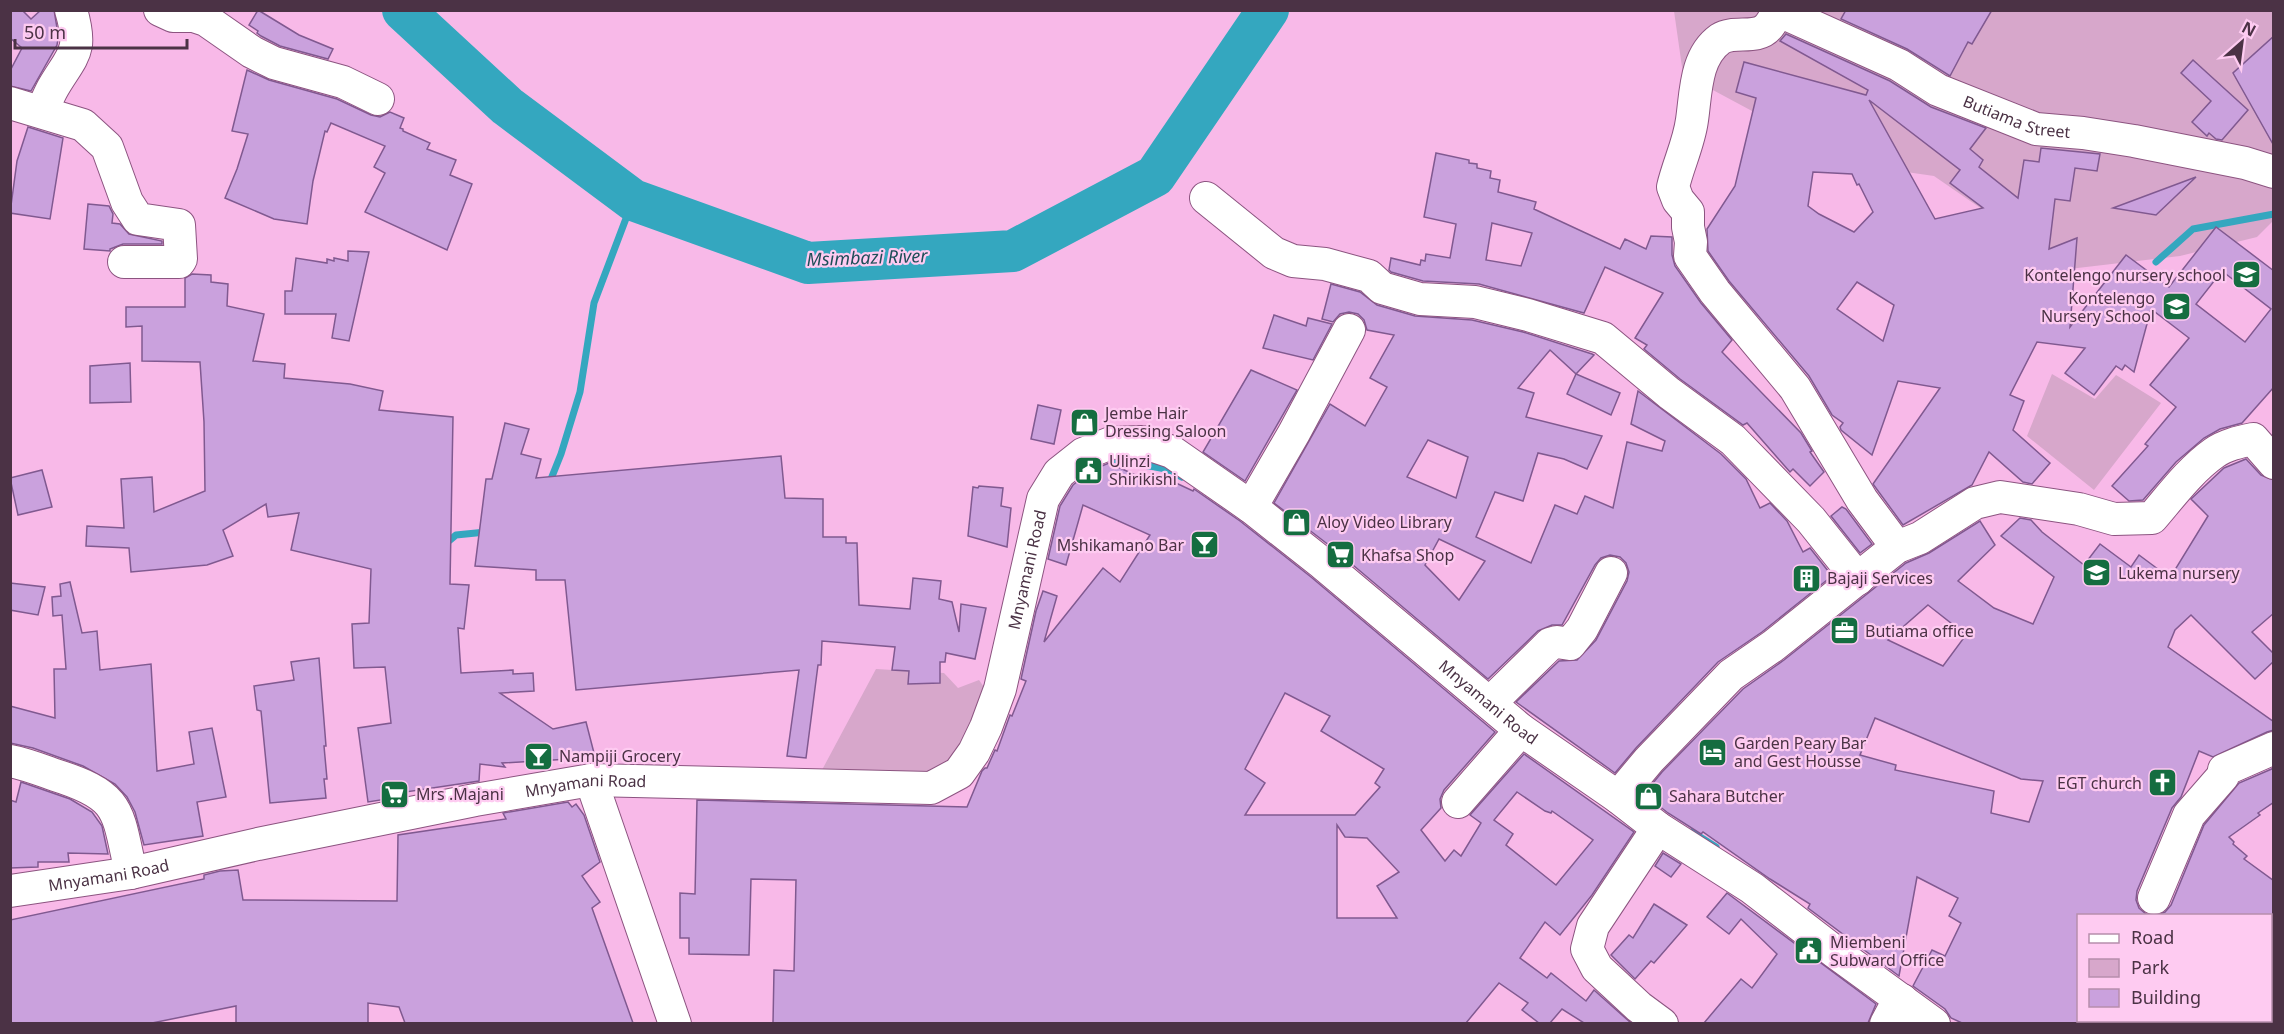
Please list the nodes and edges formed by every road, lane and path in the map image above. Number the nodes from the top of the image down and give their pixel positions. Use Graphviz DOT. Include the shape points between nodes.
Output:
graph roads {
  1 [pos="71,10"];
  2 [pos="160,10"];
  3 [pos="1777,11"];
  4 [pos="378,99"];
  5 [pos="10,103"];
  6 [pos="41,111"];
  7 [pos="2274,172"];
  8 [pos="1206,198"];
  9 [pos="124,262"];
  10 [pos="1349,330"];
  11 [pos="2274,463"];
  12 [pos="1251,507"];
  13 [pos="1897,547"];
  14 [pos="1611,573"];
  15 [pos="1858,579"];
  16 [pos="1490,704"];
  17 [pos="1521,730"];
  18 [pos="2274,748"];
  19 [pos="10,761"];
  20 [pos="591,780"];
  21 [pos="1618,797"];
  22 [pos="1458,802"];
  23 [pos="1658,828"];
  24 [pos="131,873"];
  25 [pos="10,891"];
  26 [pos="2154,898"];
  27 [pos="1894,1012"];
  28 [pos="675,1023"];
  29 [pos="1662,1023"];
  30 [pos="1934,1023"];
  1 -- 6 [label="street" via="78,44"];
  2 -- 4 [label="street" via="173,16 206,20 274,63 343,82"];
  3 -- 7 [label="street, Butiama Street" via="1899,65 1938,90 2036,129 2134,141"];
  3 -- 13 [label="street" via="1769,27 1761,32 1720,39 1705,56 1673,187 1689,212 1690,256 1714,292 1795,388 1862,500"];
  5 -- 6 [label="street"];
  6 -- 9 [label="street" via="83,125 107,147 127,202 138,219 179,225 179,262"];
  8 -- 15 [label="street" via="1283,258 1369,276 1382,288 1420,299 1475,302 1603,338 1733,440 1811,520"];
  10 -- 12 [label="street"];
  11 -- 13 [label="street" via="2253,439 2213,453 2152,518 2114,519 2079,509 2000,497 1975,503 1920,538"];
  12 -- 16 [label="street, Mnyamani Road"];
  12 -- 20 [label="street, Mnyamani Road" via="1172,452 1142,442 1112,443 1092,450 1059,473 1043,499 1000,689 986,726 959,773 932,788"];
  13 -- 15 [label="street"];
  14 -- 16 [label="street" via="1570,644 1550,644"];
  15 -- 21 [label="street" via="1731,675"];
  16 -- 17 [label="street, Mnyamani Road"];
  17 -- 21 [label="street, Mnyamani Road"];
  17 -- 22 [label="street"];
  18 -- 26 [label="street" via="2224,770 2189,815"];
  19 -- 24 [label="street" via="83,784 104,796 114,807 120,824"];
  20 -- 24 [label="street, Mnyamani Road" via="475,800"];
  20 -- 28 [label="street"];
  21 -- 23 [label="street, Mnyamani Road"];
  23 -- 27 [label="street, Mnyamani Road" via="1752,888 1835,952"];
  23 -- 29 [label="street" via="1593,926 1587,949 1597,968"];
  24 -- 25 [label="street, Mnyamani Road"];
  27 -- 30 [label="street, Mnyamani Road"];
}
